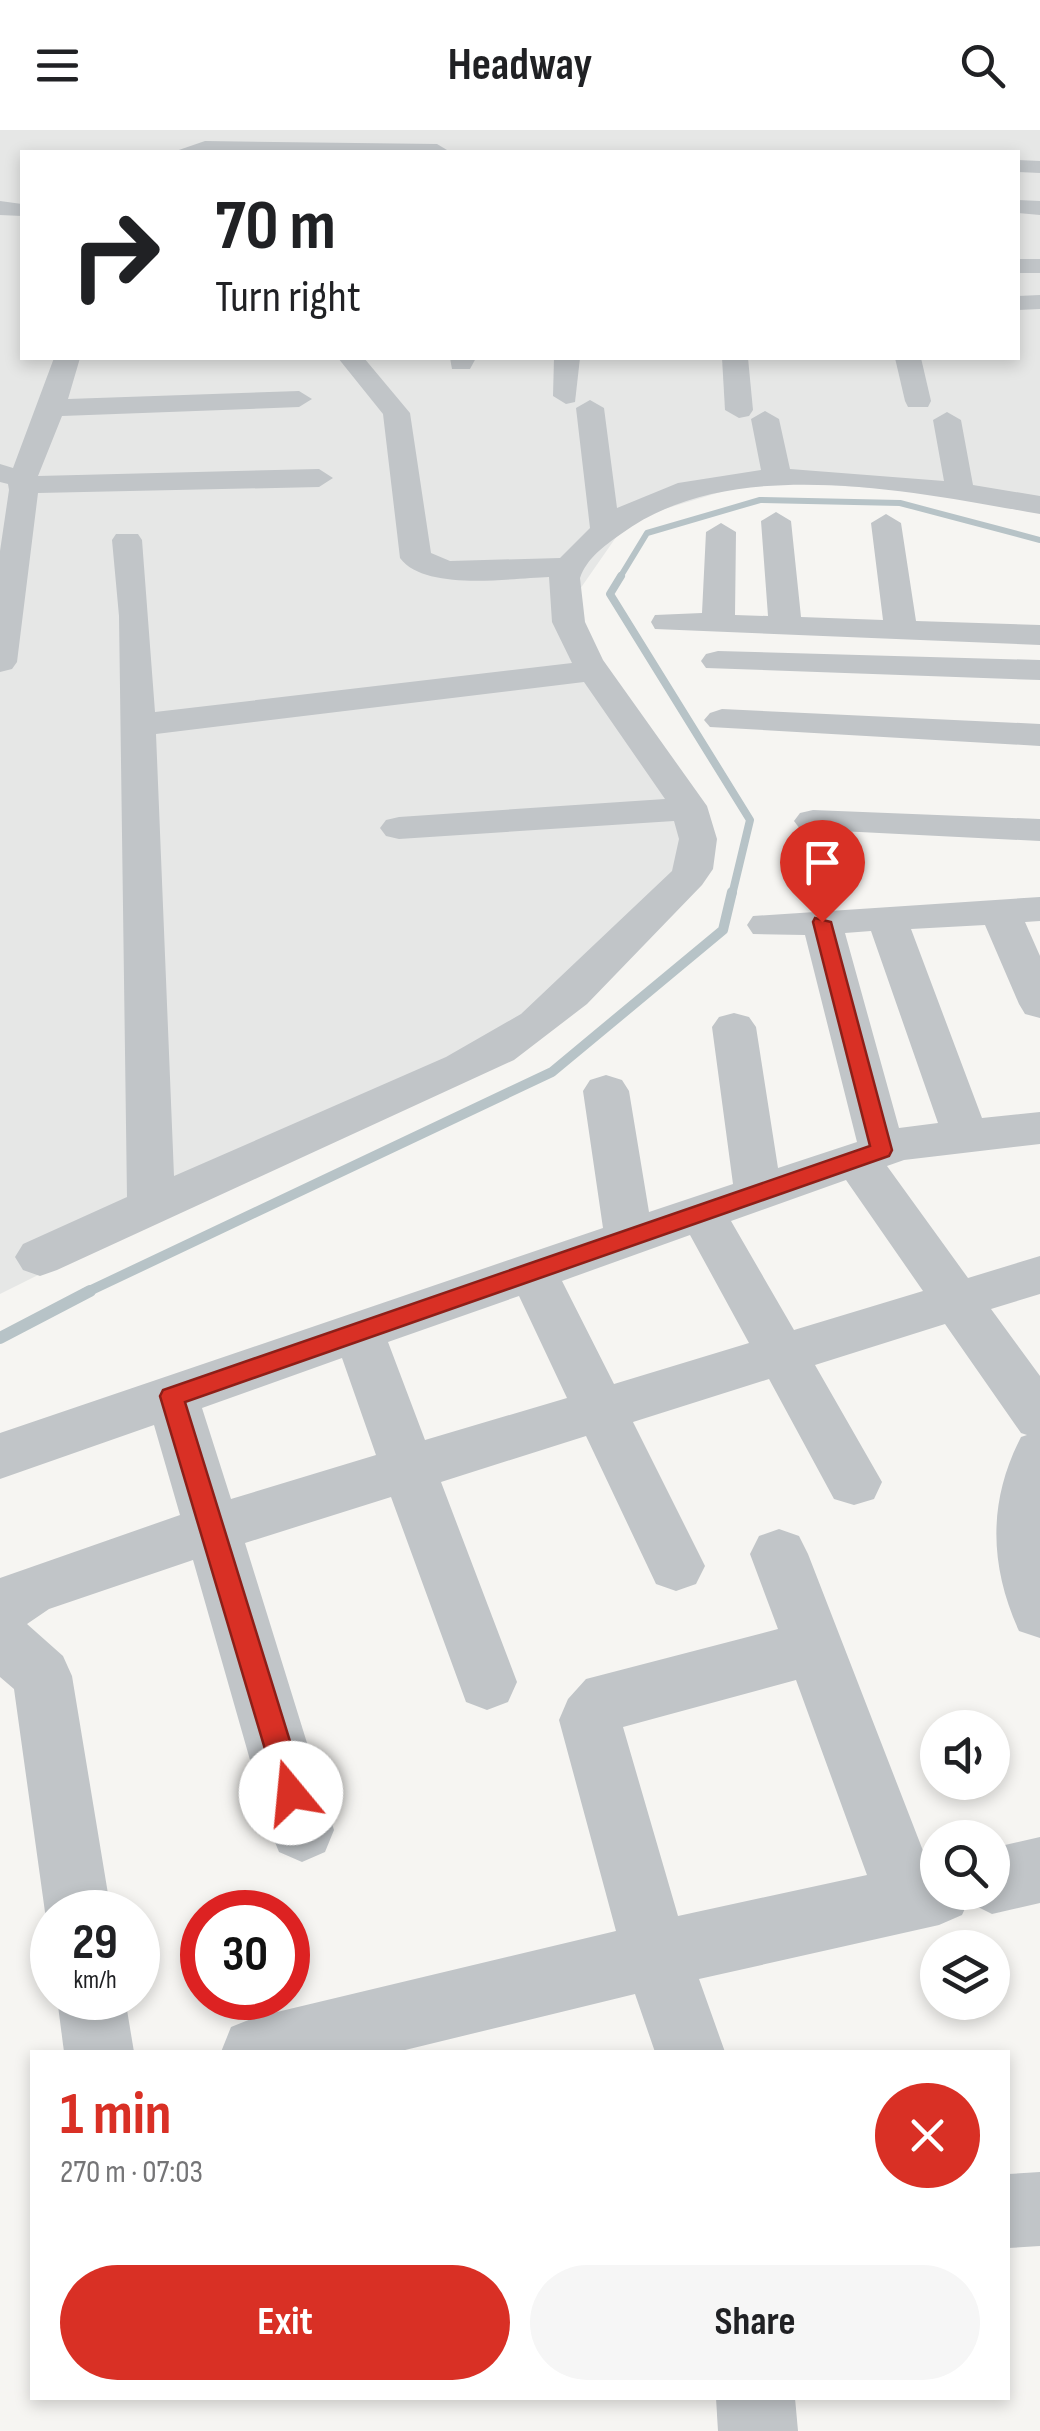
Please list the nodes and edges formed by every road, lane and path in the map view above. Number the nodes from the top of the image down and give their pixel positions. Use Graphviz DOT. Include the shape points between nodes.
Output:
graph roads {
  1 [pos="439,144"];
  2 [pos="192,150"];
  3 [pos="66,360"];
  4 [pos="353,360"];
  5 [pos="568,360"];
  6 [pos="736,360"];
  7 [pos="908,360"];
  8 [pos="299,399"];
  9 [pos="918,402"];
  10 [pos="52,408"];
  11 [pos="947,420"];
  12 [pos="11,478"];
  13 [pos="319,478"];
  14 [pos="776,478"];
  15 [pos="960,492"];
  16 [pos="1040,506"];
  17 [pos="776,521"];
  18 [pos="886,523"];
  19 [pos="605,528"];
  20 [pos="721,532"];
  21 [pos="127,540"];
  22 [pos="569,567"];
  23 [pos="668,622"];
  24 [pos="718,623"];
  25 [pos="785,624"];
  26 [pos="901,628"];
  27 [pos="1040,634"];
  28 [pos="718,661"];
  29 [pos="0,662"];
  30 [pos="1040,670"];
  31 [pos="590,671"];
  32 [pos="722,720"];
  33 [pos="138,725"];
  34 [pos="1040,735"];
  35 [pos="688,809"];
  36 [pos="813,821"];
  37 [pos="400,828"];
  38 [pos="1040,830"];
  39 [pos="1020,910"];
  40 [pos="886,918"];
  41 [pos="822,922"];
  42 [pos="767,925"];
  43 [pos="1040,1004"];
  44 [pos="734,1026"];
  45 [pos="606,1092"];
  46 [pos="1040,1128"];
  47 [pos="964,1134"];
  48 [pos="869,1155"];
  49 [pos="758,1193"];
  50 [pos="150,1207"];
  51 [pos="702,1213"];
  52 [pos="629,1238"];
  53 [pos="40,1257"];
  54 [pos="532,1271"];
  55 [pos="1040,1275"];
  56 [pos="955,1298"];
  57 [pos="358,1332"];
  58 [pos="782,1354"];
  59 [pos="172,1396"];
  60 [pos="600,1411"];
  61 [pos="1040,1417"];
  62 [pos="1040,1453"];
  63 [pos="0,1456"];
  64 [pos="409,1469"];
  65 [pos="854,1482"];
  66 [pos="212,1529"];
  67 [pos="779,1554"];
  68 [pos="676,1566"];
  69 [pos="0,1609"];
  70 [pos="1040,1612"];
  71 [pos="0,1638"];
  72 [pos="814,1648"];
  73 [pos="488,1682"];
  74 [pos="302,1830"];
  75 [pos="1040,1870"];
  76 [pos="1010,1877"];
  77 [pos="920,1887"];
  78 [pos="75,1890"];
  79 [pos="920,1897"];
  80 [pos="656,1955"];
  81 [pos="94,2020"];
  82 [pos="99,2050"];
  83 [pos="264,2050"];
  84 [pos="689,2050"];
  85 [pos="1040,2209"];
  86 [pos="1010,2211"];
  87 [pos="756,2400"];
  88 [pos="758,2431"];
  1 -- 2 [label="street"];
  3 -- 10 [label="street"];
  4 -- 22 [label="street" via="396,413 416,558 445,571"];
  5 -- 19 [label="street"];
  6 -- 14 [label="street"];
  7 -- 9 [label="street"];
  8 -- 10 [label="street"];
  10 -- 12 [label="street"];
  11 -- 15 [label="street"];
  12 -- 13 [label="street"];
  12 -- 29 [label="street"];
  14 -- 15 [label="street" via="846,477"];
  14 -- 19 [label="street" via="692,490"];
  15 -- 16 [label="street"];
  17 -- 25 [label="street"];
  18 -- 26 [label="street"];
  19 -- 22 [label="street"];
  20 -- 24 [label="street"];
  21 -- 33 [label="street"];
  22 -- 31 [label="street" via="563,583 570,624"];
  23 -- 24 [label="street"];
  24 -- 25 [label="street"];
  25 -- 26 [label="street"];
  26 -- 27 [label="street"];
  28 -- 30 [label="street"];
  31 -- 33 [label="street"];
  31 -- 35 [label="street" via="665,766"];
  32 -- 34 [label="street"];
  33 -- 50 [label="street"];
  35 -- 37 [label="street"];
  35 -- 50 [label="street" via="700,842 691,873 537,1022 498,1050"];
  36 -- 38 [label="street"];
  39 -- 40 [label="street"];
  39 -- 43 [label="street"];
  40 -- 41 [label="street"];
  40 -- 47 [label="street"];
  41 -- 42 [label="street"];
  41 -- 48 [label="street"];
  44 -- 49 [label="street"];
  45 -- 52 [label="street"];
  46 -- 47 [label="street"];
  47 -- 48 [label="street"];
  48 -- 49 [label="street"];
  48 -- 56 [label="street"];
  49 -- 51 [label="street"];
  50 -- 53 [label="street"];
  51 -- 52 [label="street"];
  51 -- 58 [label="street"];
  52 -- 54 [label="street"];
  54 -- 57 [label="street"];
  54 -- 60 [label="street"];
  55 -- 56 [label="street"];
  56 -- 58 [label="street"];
  56 -- 61 [label="street"];
  57 -- 59 [label="street"];
  57 -- 64 [label="street"];
  58 -- 60 [label="street"];
  58 -- 65 [label="street"];
  59 -- 63 [label="street"];
  59 -- 66 [label="street"];
  60 -- 64 [label="street"];
  60 -- 68 [label="street"];
  62 -- 70 [label="street" via="1024,1478 1022,1518"];
  64 -- 66 [label="street"];
  64 -- 73 [label="street"];
  66 -- 69 [label="street" via="30,1590"];
  66 -- 74 [label="street"];
  67 -- 72 [label="street"];
  71 -- 78 [label="street" via="42,1676"];
  72 -- 77 [label="street"];
  72 -- 80 [label="street" via="608,1699 590,1720"];
  75 -- 76 [label="street"];
  79 -- 80 [label="street"];
  80 -- 83 [label="street"];
  80 -- 84 [label="street"];
  81 -- 82 [label="street"];
  85 -- 86 [label="street"];
  87 -- 88 [label="street"];
}
